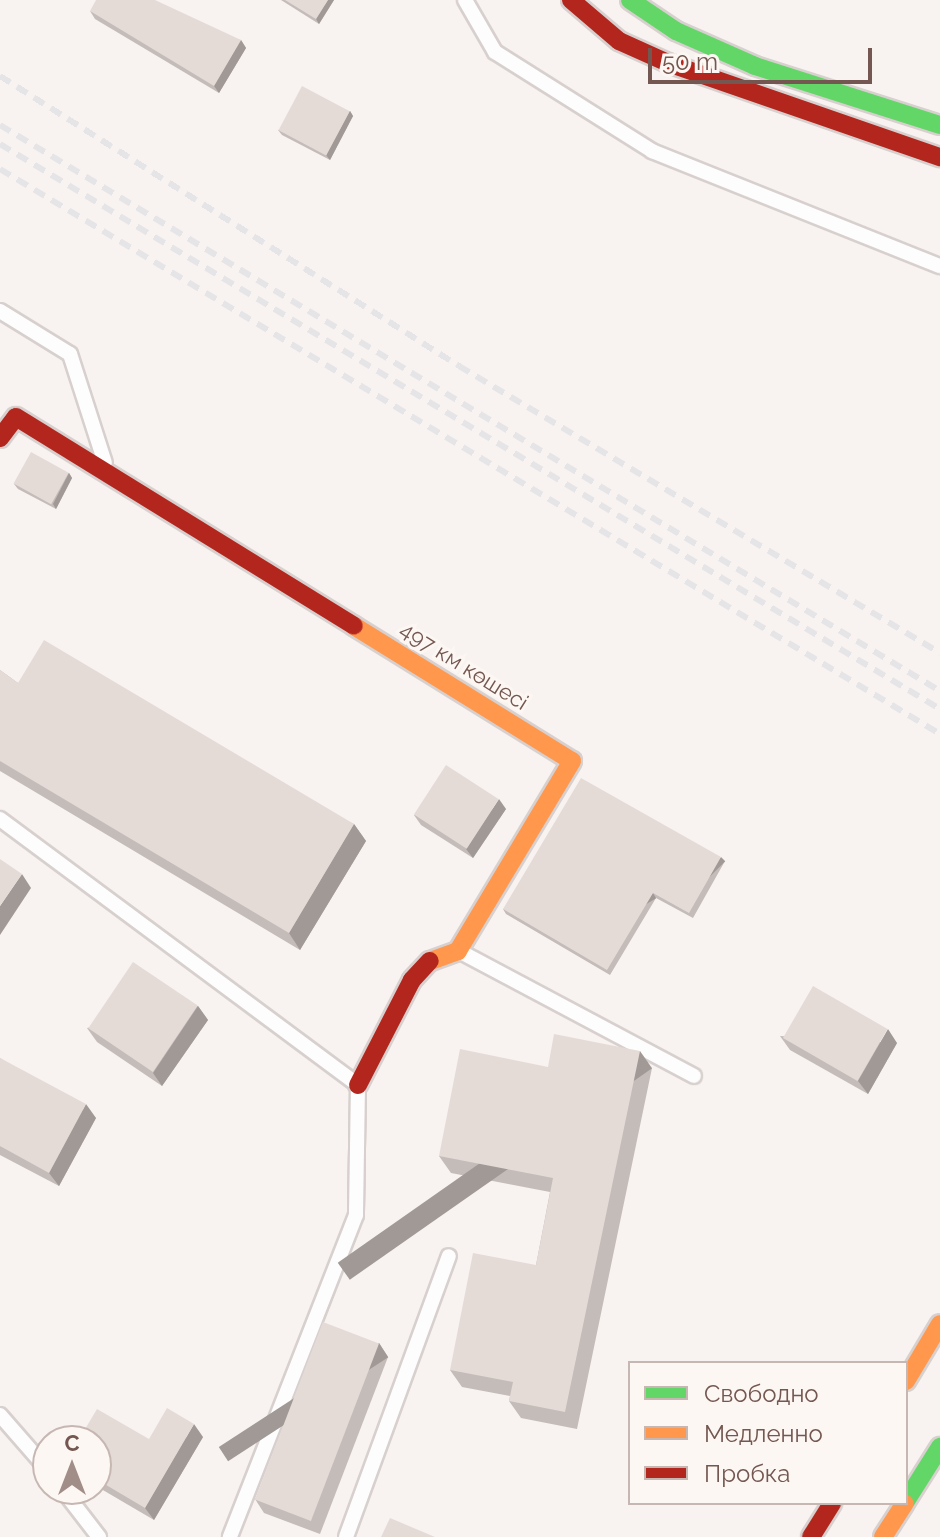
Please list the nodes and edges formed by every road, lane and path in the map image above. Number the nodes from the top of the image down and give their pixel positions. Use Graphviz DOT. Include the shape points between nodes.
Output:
graph roads {
  1 [pos="465,0"];
  2 [pos="571,0"];
  3 [pos="630,0"];
  4 [pos="940,125"];
  5 [pos="940,157"];
  6 [pos="940,266"];
  7 [pos="0,311"];
  8 [pos="0,438"];
  9 [pos="109,475"];
  10 [pos="0,819"];
  11 [pos="458,951"];
  12 [pos="694,1076"];
  13 [pos="358,1085"];
  14 [pos="449,1256"];
  15 [pos="940,1324"];
  16 [pos="908,1378"];
  17 [pos="0,1415"];
  18 [pos="940,1447"];
  19 [pos="32,1452"];
  20 [pos="908,1497"];
  21 [pos="74,1505"];
  22 [pos="831,1505"];
  23 [pos="903,1505"];
  24 [pos="99,1537"];
  25 [pos="230,1537"];
  26 [pos="346,1537"];
  27 [pos="811,1537"];
  28 [pos="883,1537"];
  1 -- 6 [label="lane" via="495,52 652,151"];
  2 -- 5 [label="street" via="619,41 668,63"];
  3 -- 4 [label="street" via="676,31 755,66"];
  7 -- 9 [label="lane" via="70,354"];
  8 -- 9 [label="street, 497 км көшесі" via="16,417"];
  9 -- 11 [label="street, 497 км көшесі" via="572,761"];
  10 -- 13 [label="lane"];
  11 -- 12 [label="lane"];
  11 -- 13 [label="street" via="424,963"];
  13 -- 25 [label="lane" via="356,1215"];
  14 -- 26 [label="lane"];
  15 -- 16 [label="street"];
  17 -- 19 [label="lane"];
  18 -- 20 [label="street"];
  21 -- 24 [label="lane"];
  22 -- 27 [label="street"];
  23 -- 28 [label="street"];
}
